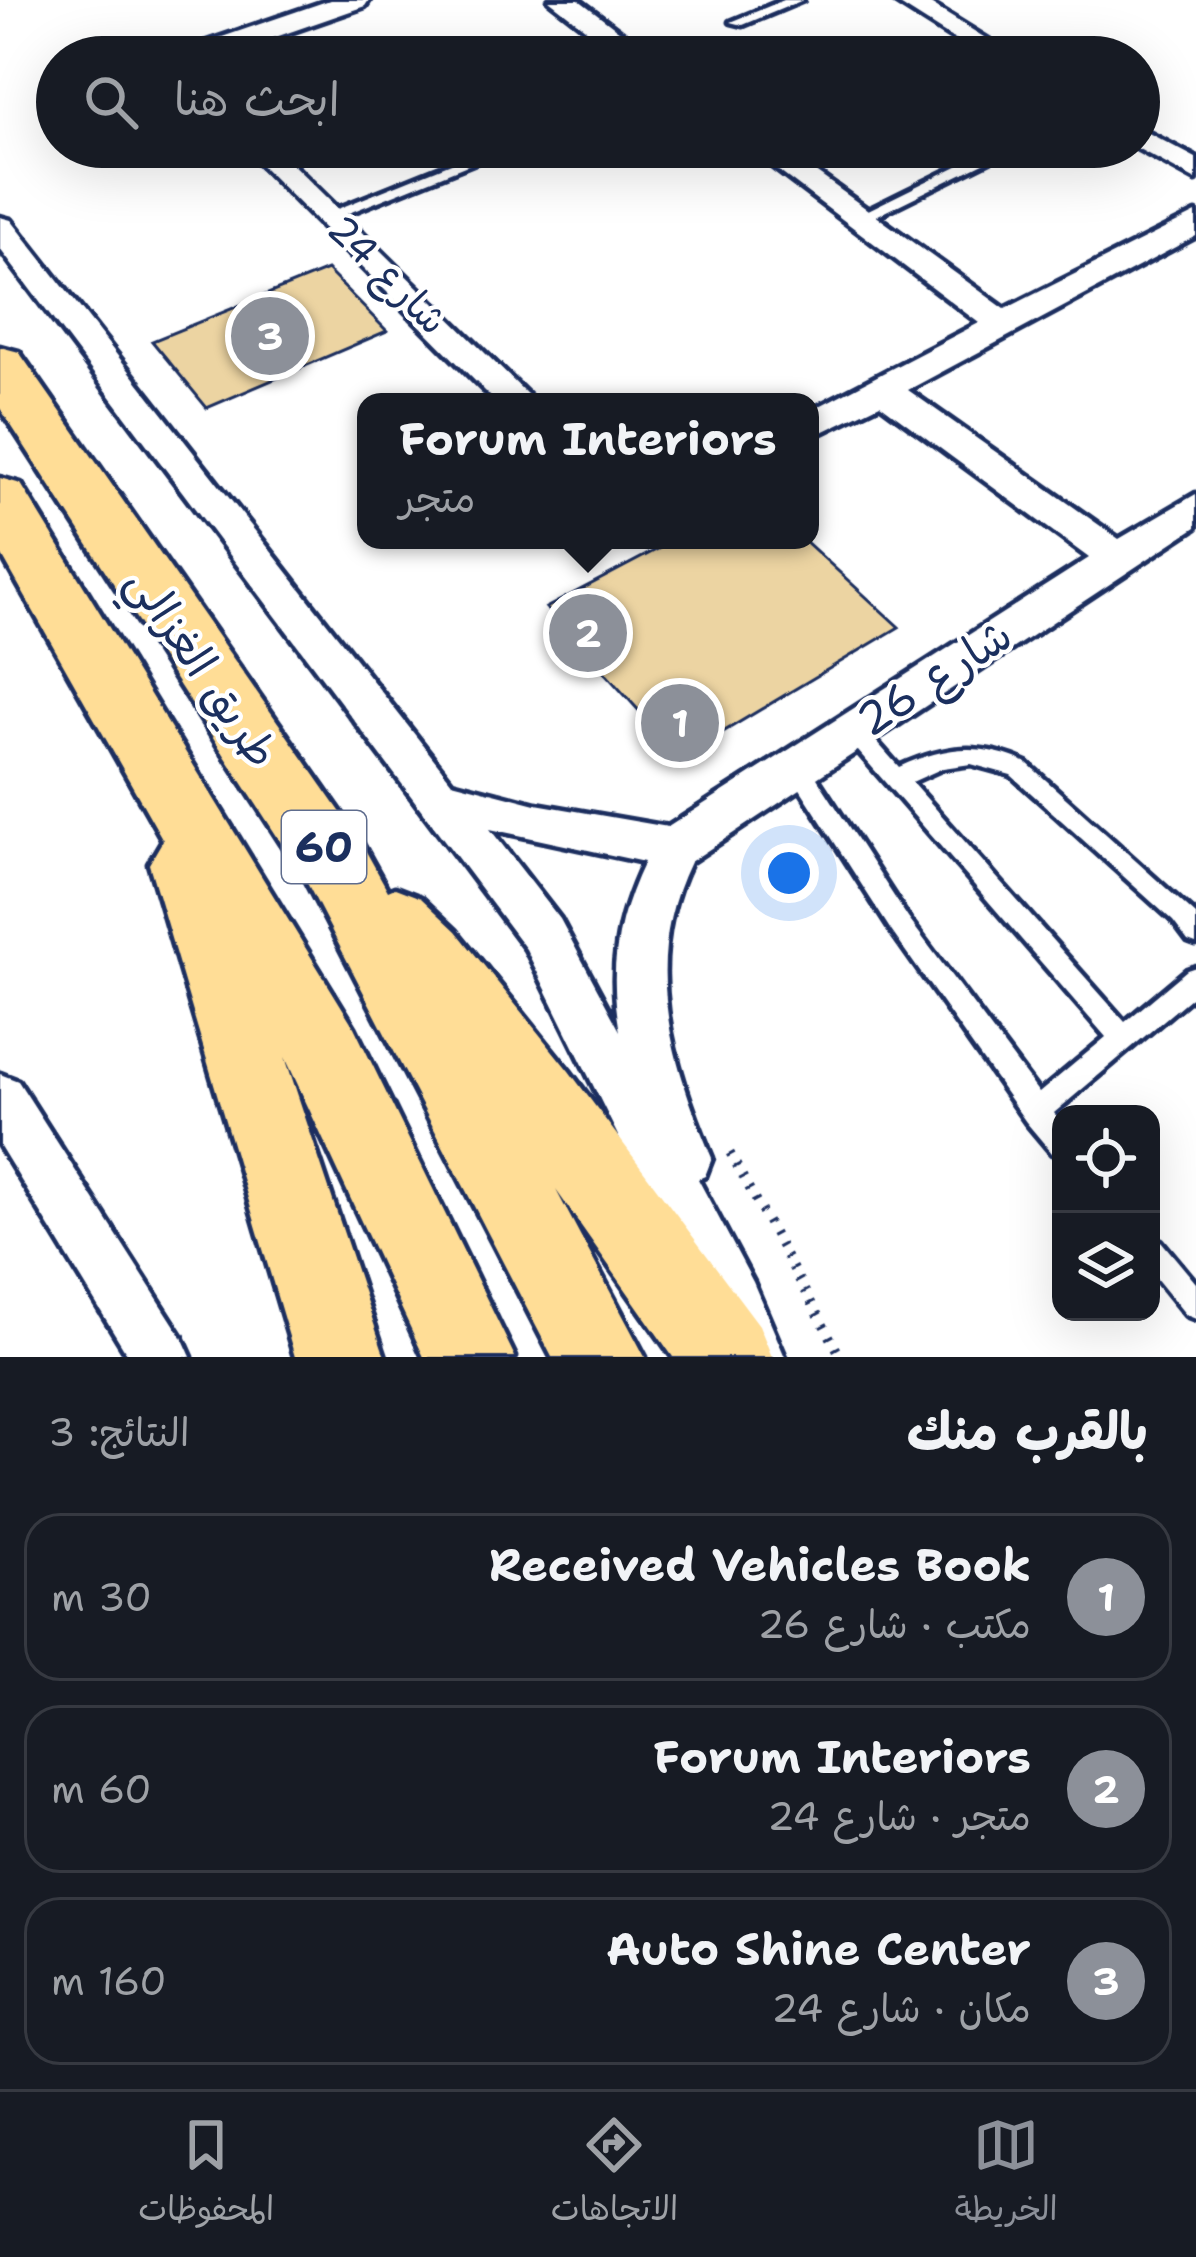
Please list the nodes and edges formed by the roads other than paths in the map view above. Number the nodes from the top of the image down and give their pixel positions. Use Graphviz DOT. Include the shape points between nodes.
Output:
graph roads {
  1 [pos="356,0"];
  2 [pos="562,0"];
  3 [pos="796,0"];
  4 [pos="905,0"];
  5 [pos="738,22"];
  6 [pos="252,36"];
  7 [pos="611,36"];
  8 [pos="966,36"];
  9 [pos="1160,148"];
  10 [pos="1192,164"];
  11 [pos="279,168"];
  12 [pos="450,168"];
  13 [pos="791,168"];
  14 [pos="965,168"];
  15 [pos="328,216"];
  16 [pos="860,218"];
  17 [pos="1196,223"];
  18 [pos="0,226"];
  19 [pos="1004,325"];
  20 [pos="0,365"];
  21 [pos="881,388"];
  22 [pos="508,393"];
  23 [pos="819,421"];
  24 [pos="0,499"];
  25 [pos="1196,508"];
  26 [pos="1116,557"];
  27 [pos="853,730"];
  28 [pos="148,746"];
  29 [pos="798,766"];
  30 [pos="896,779"];
  31 [pos="436,796"];
  32 [pos="674,848"];
  33 [pos="332,859"];
  34 [pos="1196,933"];
  35 [pos="1196,978"];
  36 [pos="1124,1039"];
  37 [pos="0,1100"];
  38 [pos="1035,1113"];
  39 [pos="1052,1133"];
  40 [pos="1160,1262"];
  41 [pos="1196,1304"];
  42 [pos="730,1329"];
  43 [pos="162,1357"];
  44 [pos="340,1357"];
  45 [pos="470,1357"];
  46 [pos="600,1357"];
  47 [pos="756,1357"];
  1 -- 6 [label="street"];
  2 -- 7 [label="street"];
  3 -- 5 [label="lane"];
  4 -- 8 [label="street"];
  9 -- 10 [label="street"];
  11 -- 15 [label="street, شارع 24"];
  12 -- 15 [label="lane"];
  13 -- 16 [label="street"];
  14 -- 16 [label="lane"];
  15 -- 22 [label="street, شارع 24"];
  16 -- 19 [label="street"];
  17 -- 19 [label="street"];
  18 -- 31 [label="street"];
  19 -- 21 [label="street"];
  20 -- 33 [label="highway, طريق الغزالي / 60"];
  21 -- 23 [label="street"];
  21 -- 26 [label="street"];
  24 -- 28 [label="highway, طريق الغزالي / 60"];
  25 -- 26 [label="street, شارع 26"];
  26 -- 27 [label="street, شارع 26"];
  27 -- 29 [label="street, شارع 26"];
  27 -- 30 [label="lane"];
  28 -- 44 [label="highway"];
  28 -- 45 [label="highway, طريق الغزالي / 60" via="326,1053"];
  29 -- 32 [label="street, شارع 26"];
  29 -- 38 [label="lane"];
  30 -- 34 [label="lane" via="943,755 1000,759"];
  30 -- 36 [label="lane"];
  31 -- 32 [label="street"];
  31 -- 42 [label="street" via="543,934"];
  32 -- 42 [label="street" via="640,938 641,1007 668,1116 717,1232"];
  33 -- 42 [label="highway" via="429,956"];
  33 -- 46 [label="highway, طريق الغزالي / 60"];
  35 -- 36 [label="lane"];
  36 -- 38 [label="lane"];
  37 -- 43 [label="street"];
  38 -- 39 [label="lane"];
  40 -- 41 [label="lane"];
  42 -- 47 [label="street"];
}
